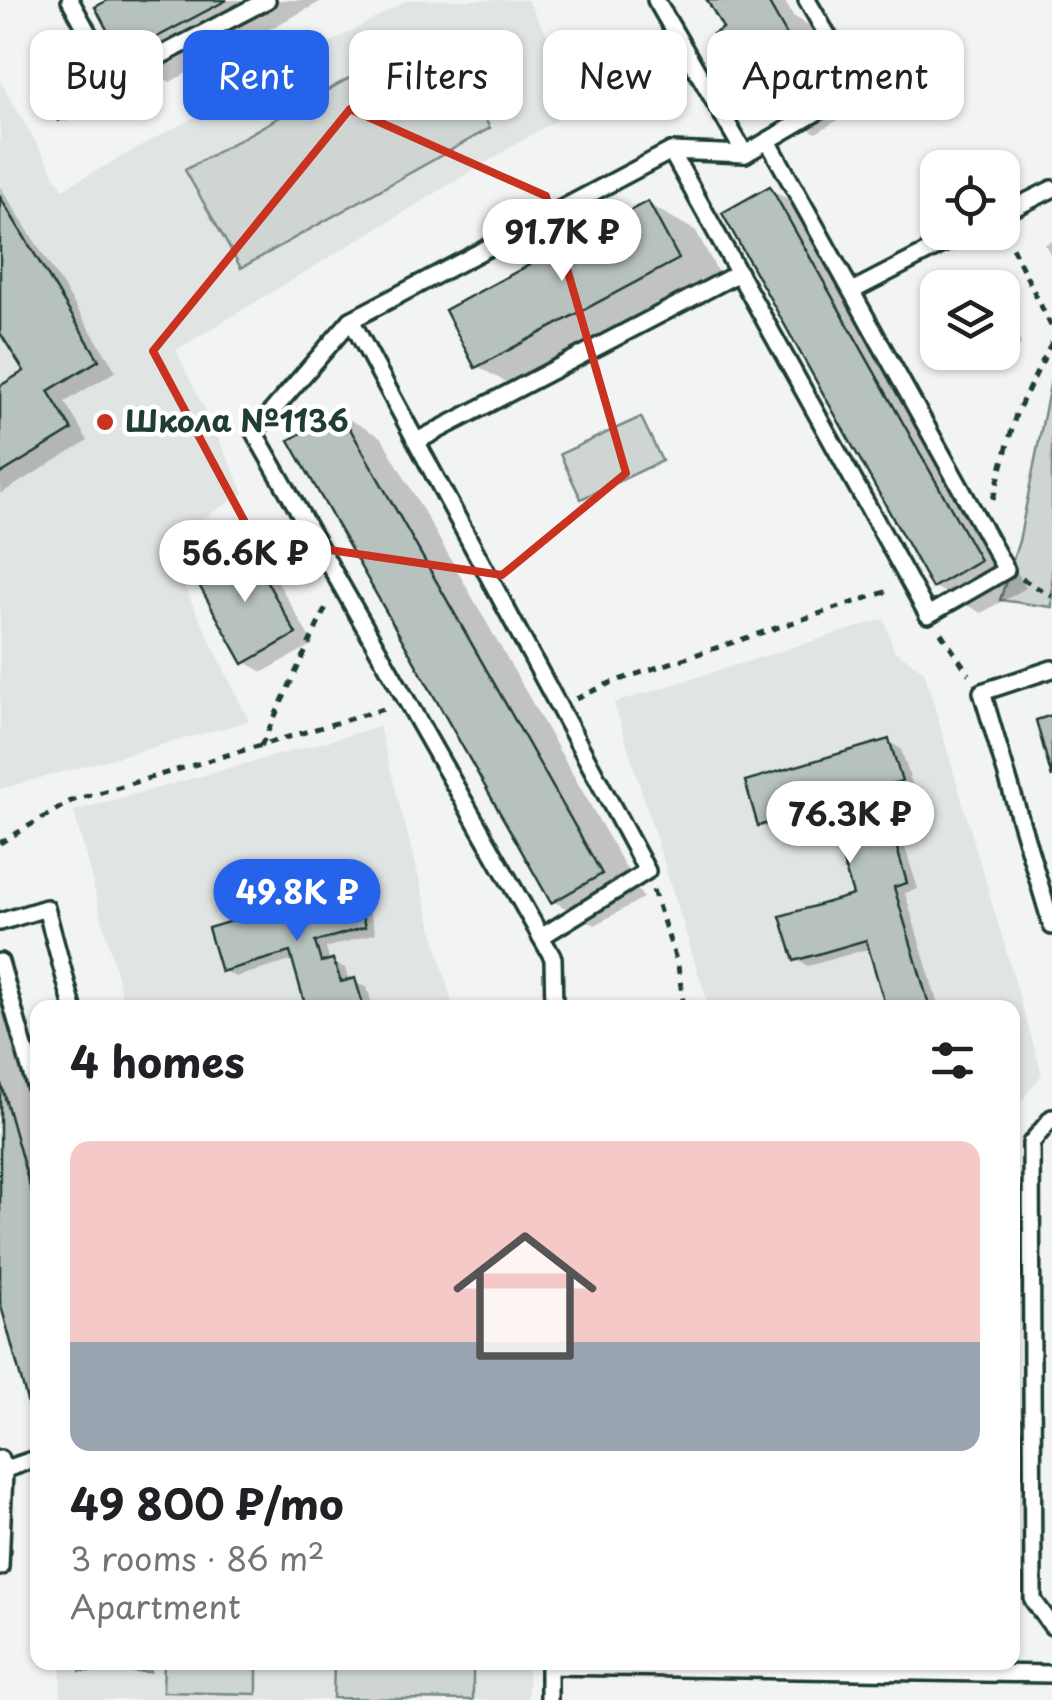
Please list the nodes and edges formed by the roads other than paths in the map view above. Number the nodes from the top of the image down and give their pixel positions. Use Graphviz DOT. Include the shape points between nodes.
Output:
graph roads {
  1 [pos="70,0"];
  2 [pos="267,0"];
  3 [pos="656,0"];
  4 [pos="807,0"];
  5 [pos="768,141"];
  6 [pos="671,152"];
  7 [pos="745,154"];
  8 [pos="1052,189"];
  9 [pos="1020,205"];
  10 [pos="931,250"];
  11 [pos="739,273"];
  12 [pos="852,291"];
  13 [pos="351,320"];
  14 [pos="417,441"];
  15 [pos="1052,669"];
  16 [pos="0,922"];
  17 [pos="1052,926"];
  18 [pos="541,937"];
  19 [pos="0,962"];
  20 [pos="71,1000"];
  21 [pos="554,1000"];
  22 [pos="30,1068"];
  23 [pos="1052,1118"];
  24 [pos="30,1460"];
  25 [pos="1,1468"];
  26 [pos="0,1567"];
  27 [pos="1052,1626"];
  28 [pos="549,1670"];
  29 [pos="892,1670"];
  30 [pos="1052,1674"];
  31 [pos="549,1700"];
  1 -- 2 [label="lane" via="114,80"];
  3 -- 7 [label="lane"];
  4 -- 5 [label="lane" via="858,88"];
  5 -- 7 [label="lane"];
  5 -- 12 [label="lane"];
  6 -- 7 [label="lane"];
  6 -- 11 [label="lane"];
  6 -- 13 [label="lane"];
  8 -- 9 [label="lane"];
  10 -- 12 [label="lane"];
  11 -- 12 [label="lane" via="928,614 1006,570"];
  11 -- 14 [label="lane"];
  13 -- 14 [label="lane"];
  13 -- 18 [label="lane" via="254,432"];
  14 -- 18 [label="lane" via="647,871"];
  15 -- 17 [label="lane" via="982,692"];
  16 -- 20 [label="lane" via="46,908"];
  18 -- 21 [label="lane" via="553,958"];
  19 -- 22 [label="lane"];
  23 -- 27 [label="lane" via="1031,1143 1033,1600"];
  24 -- 25 [label="lane"];
  25 -- 26 [label="lane"];
  28 -- 31 [label="lane"];
  29 -- 30 [label="lane"];
}
